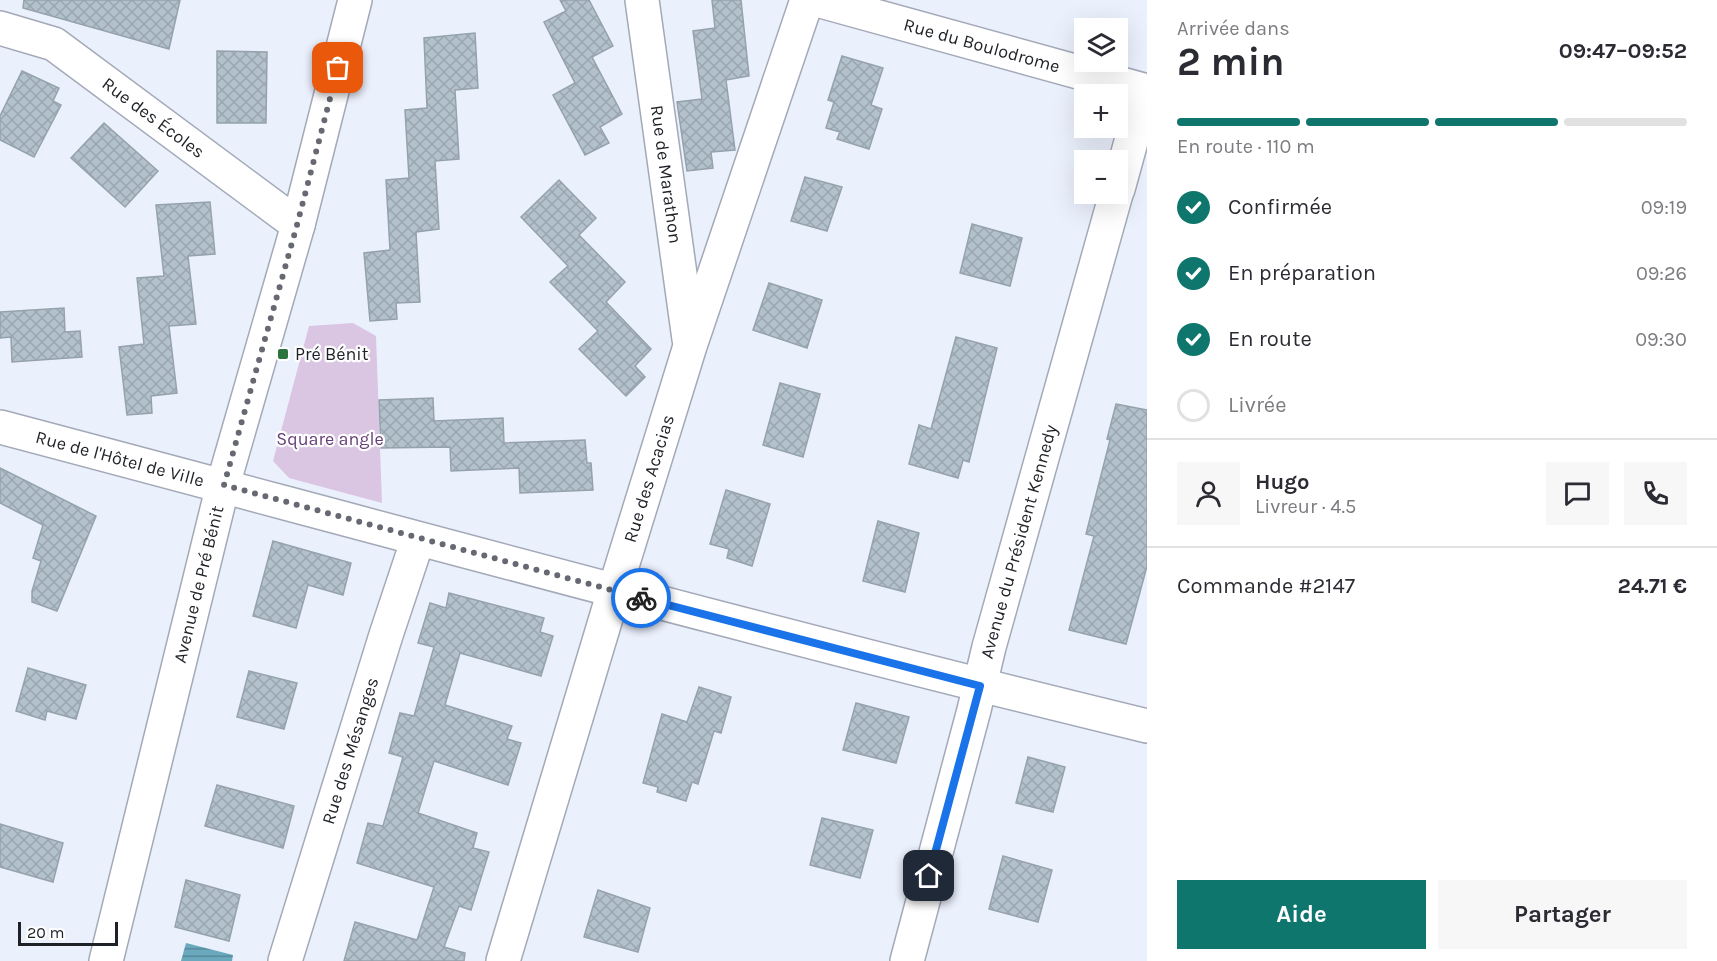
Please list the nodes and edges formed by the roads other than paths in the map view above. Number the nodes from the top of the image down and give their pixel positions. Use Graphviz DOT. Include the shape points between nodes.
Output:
graph roads {
  1 [pos="355,0"];
  2 [pos="642,0"];
  3 [pos="807,0"];
  4 [pos="817,0"];
  5 [pos="0,28"];
  6 [pos="1146,91"];
  7 [pos="1128,154"];
  8 [pos="1113,204"];
  9 [pos="297,225"];
  10 [pos="690,346"];
  11 [pos="0,427"];
  12 [pos="224,485"];
  13 [pos="418,539"];
  14 [pos="614,591"];
  15 [pos="980,686"];
  16 [pos="1147,726"];
  17 [pos="106,961"];
  18 [pos="285,961"];
  19 [pos="503,961"];
  20 [pos="907,961"];
  1 -- 9 [label="street, Avenue de Pré Bénit"];
  2 -- 10 [label="street, Rue de Marathon"];
  3 -- 10 [label="street, Rue des Acacias"];
  4 -- 6 [label="street, Rue du Boulodrome"];
  5 -- 9 [label="street, Rue des Écoles" via="54,44"];
  6 -- 7 [label="street"];
  8 -- 15 [label="street, Avenue du Président Kennedy"];
  9 -- 12 [label="street, Avenue de Pré Bénit"];
  10 -- 14 [label="street, Rue des Acacias"];
  11 -- 12 [label="street, Rue de l'Hôtel de Ville"];
  12 -- 13 [label="street, Rue de l'Hôtel de Ville"];
  12 -- 17 [label="street, Avenue de Pré Bénit"];
  13 -- 14 [label="street, Rue de l'Hôtel de Ville"];
  13 -- 18 [label="street, Rue des Mésanges"];
  14 -- 15 [label="street, Rue de l'Hôtel de Ville"];
  14 -- 19 [label="street, Rue des Acacias"];
  15 -- 16 [label="street, Rue de l'Hôtel de Ville"];
  15 -- 20 [label="street, Avenue du Président Kennedy"];
}
